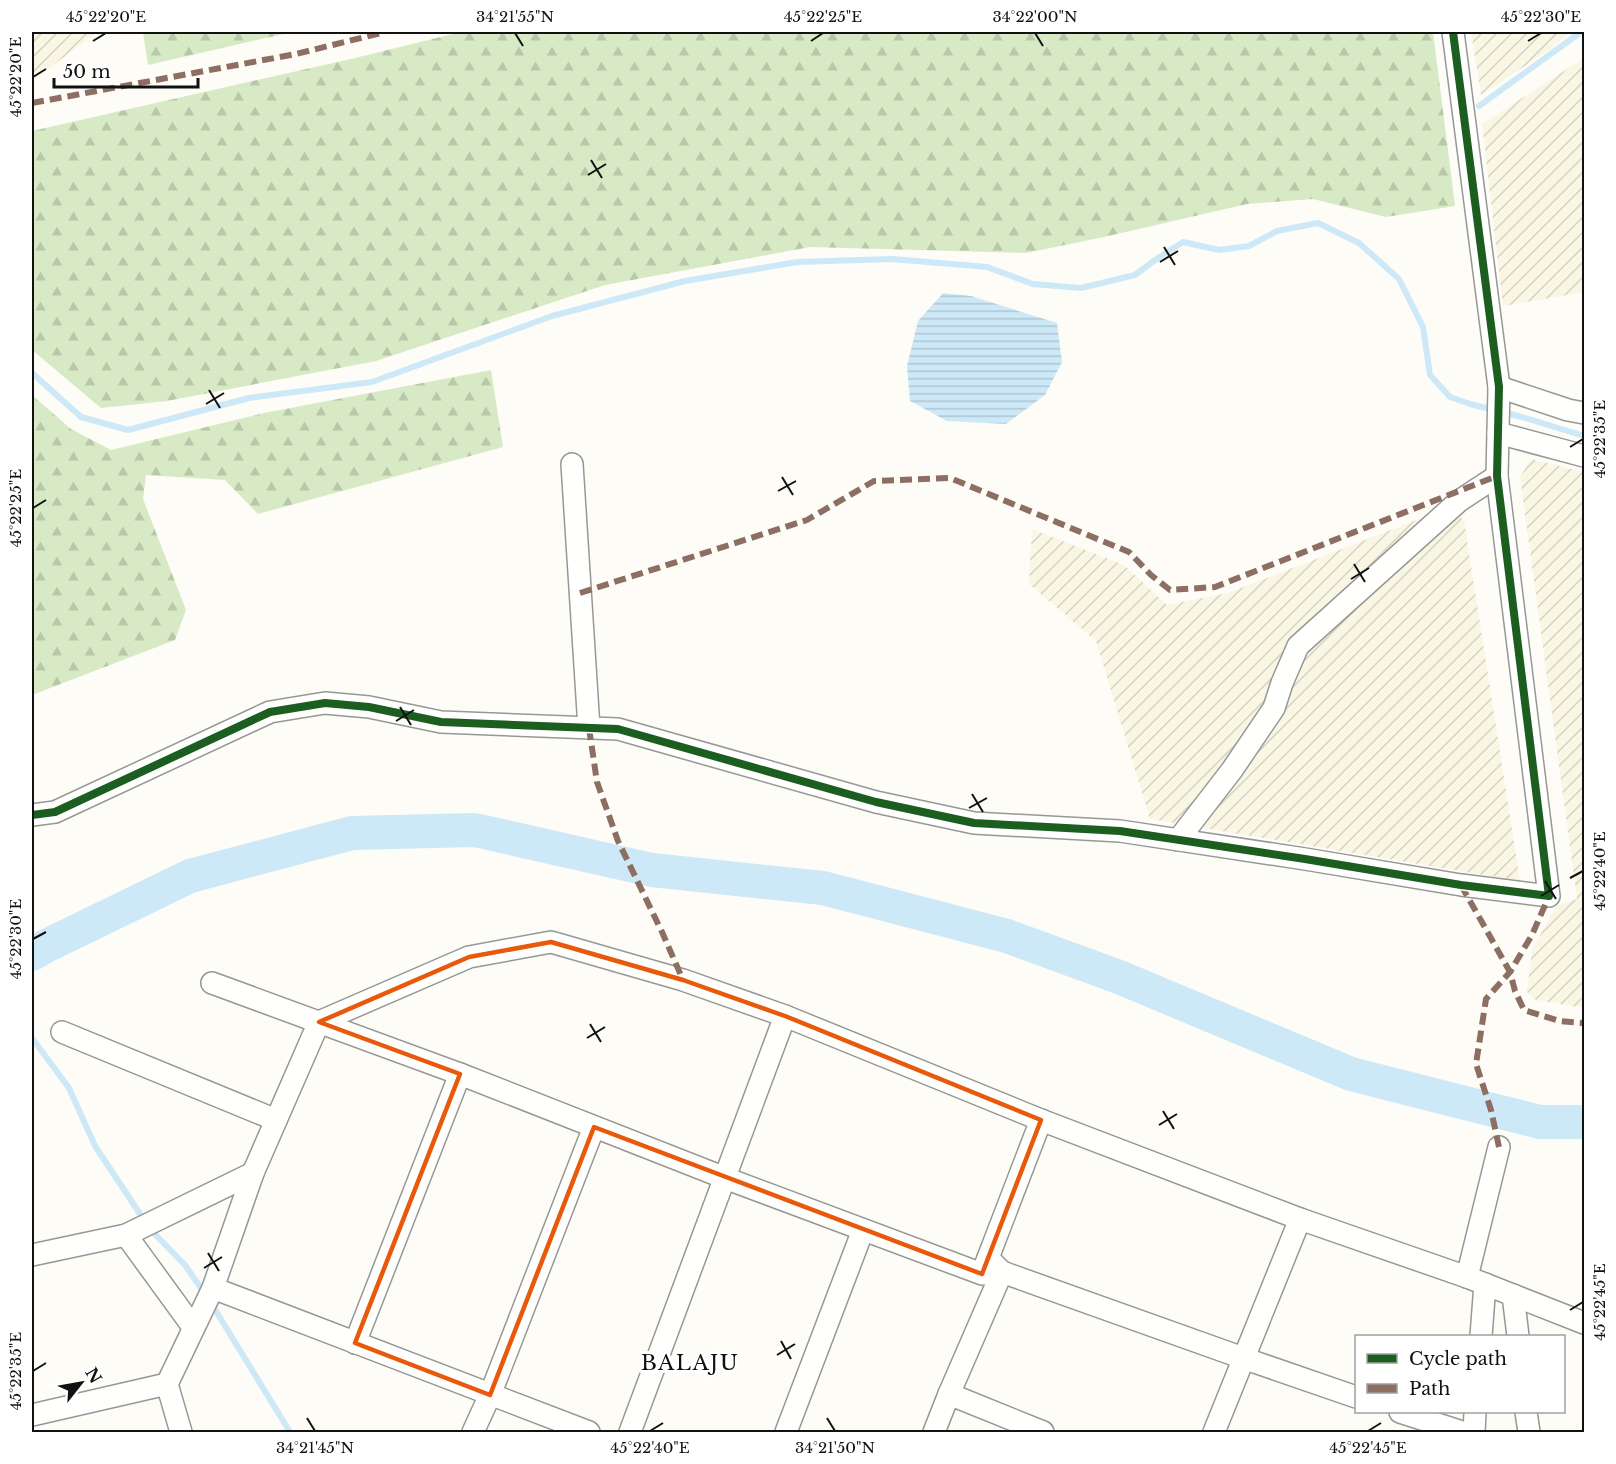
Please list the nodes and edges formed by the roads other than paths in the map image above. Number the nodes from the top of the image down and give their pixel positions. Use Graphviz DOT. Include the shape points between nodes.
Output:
graph roads {
  1 [pos="1453,32"];
  2 [pos="1499,392"];
  3 [pos="1584,413"];
  4 [pos="1498,427"];
  5 [pos="1584,456"];
  6 [pos="572,464"];
  7 [pos="1497,476"];
  8 [pos="588,728"];
  9 [pos="32,815"];
  10 [pos="1178,840"];
  11 [pos="212,983"];
  12 [pos="785,1016"];
  13 [pos="319,1022"];
  14 [pos="62,1032"];
  15 [pos="460,1074"];
  16 [pos="276,1119"];
  17 [pos="1041,1120"];
  18 [pos="594,1127"];
  19 [pos="1499,1147"];
  20 [pos="253,1173"];
  21 [pos="725,1178"];
  22 [pos="1300,1219"];
  23 [pos="863,1230"];
  24 [pos="126,1235"];
  25 [pos="32,1255"];
  26 [pos="991,1268"];
  27 [pos="1476,1280"];
  28 [pos="213,1288"];
  29 [pos="1513,1295"];
  30 [pos="1584,1323"];
  31 [pos="193,1327"];
  32 [pos="1481,1335"];
  33 [pos="1518,1335"];
  34 [pos="355,1343"];
  35 [pos="1243,1358"];
  36 [pos="167,1384"];
  37 [pos="949,1394"];
  38 [pos="490,1395"];
  39 [pos="1355,1397"];
  40 [pos="1403,1413"];
  41 [pos="1475,1413"];
  42 [pos="1526,1413"];
  43 [pos="32,1415"];
  44 [pos="181,1432"];
  45 [pos="473,1432"];
  46 [pos="589,1432"];
  47 [pos="630,1432"];
  48 [pos="786,1432"];
  49 [pos="934,1432"];
  50 [pos="1043,1432"];
  51 [pos="1214,1432"];
  52 [pos="1462,1432"];
  53 [pos="1474,1432"];
  54 [pos="1529,1432"];
  1 -- 2 [label="street"];
  2 -- 3 [label="street"];
  2 -- 4 [label="street"];
  4 -- 5 [label="street"];
  4 -- 7 [label="street"];
  6 -- 8 [label="street"];
  7 -- 10 [label="street" via="1459,501 1298,646 1274,708"];
  7 -- 10 [label="street" via="1550,896"];
  8 -- 9 [label="street" via="441,722 369,707 325,703 270,712 55,812"];
  8 -- 10 [label="street" via="618,729 876,801 974,823 1120,831"];
  11 -- 13 [label="street"];
  12 -- 13 [label="street" via="682,980 551,942 469,957"];
  12 -- 17 [label="street"];
  12 -- 21 [label="street"];
  13 -- 15 [label="street"];
  13 -- 16 [label="street"];
  14 -- 16 [label="street"];
  15 -- 18 [label="street"];
  15 -- 34 [label="street"];
  16 -- 20 [label="street"];
  17 -- 22 [label="street"];
  17 -- 26 [label="street"];
  18 -- 21 [label="street"];
  18 -- 38 [label="street"];
  19 -- 27 [label="street"];
  20 -- 24 [label="street"];
  20 -- 28 [label="street"];
  21 -- 23 [label="street"];
  21 -- 47 [label="street"];
  22 -- 27 [label="street"];
  22 -- 35 [label="street"];
  23 -- 26 [label="street"];
  23 -- 48 [label="street"];
  24 -- 25 [label="street"];
  24 -- 31 [label="street"];
  26 -- 35 [label="street"];
  26 -- 37 [label="street"];
  27 -- 29 [label="street"];
  27 -- 32 [label="street"];
  28 -- 31 [label="street"];
  28 -- 34 [label="street"];
  29 -- 30 [label="street"];
  29 -- 33 [label="street"];
  31 -- 36 [label="street"];
  34 -- 38 [label="street"];
  35 -- 39 [label="street"];
  35 -- 51 [label="street"];
  36 -- 43 [label="street"];
  36 -- 44 [label="street"];
  37 -- 49 [label="street"];
  37 -- 50 [label="street"];
  38 -- 45 [label="street"];
  38 -- 46 [label="street"];
  40 -- 52 [label="street"];
  41 -- 53 [label="street"];
  42 -- 54 [label="street"];
}
